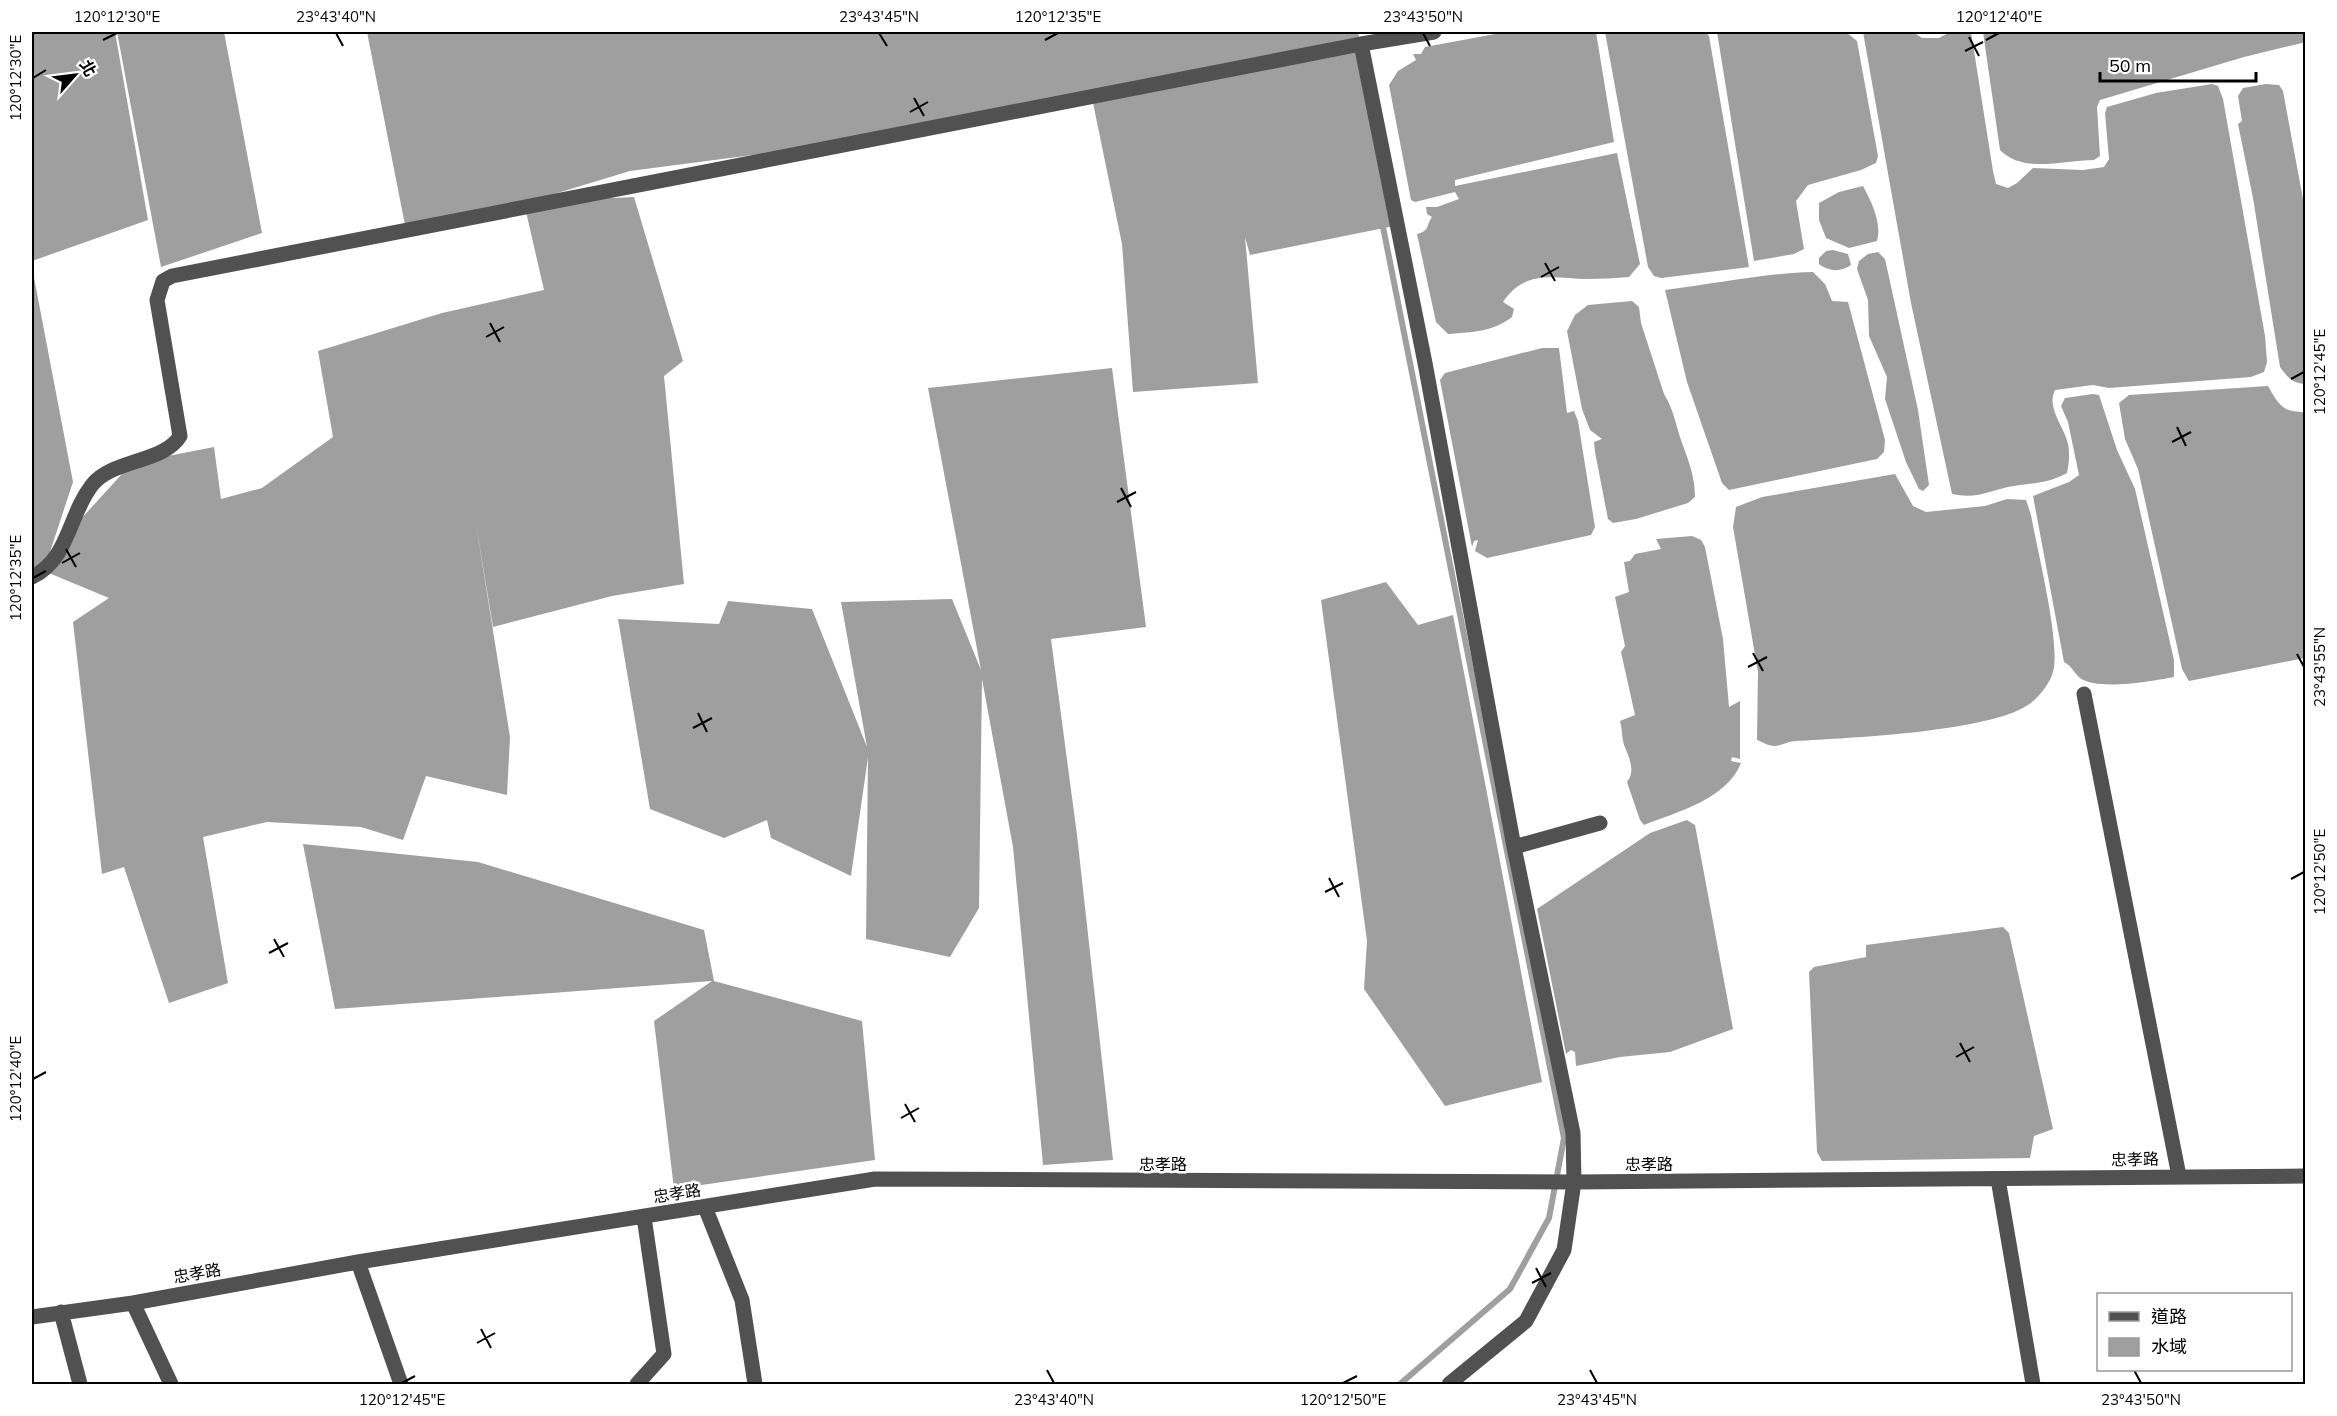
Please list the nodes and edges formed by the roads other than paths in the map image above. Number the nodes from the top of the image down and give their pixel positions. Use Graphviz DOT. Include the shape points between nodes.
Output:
graph roads {
  1 [pos="1434,32"];
  2 [pos="1361,44"];
  3 [pos="32,577"];
  4 [pos="2084,694"];
  5 [pos="1600,823"];
  6 [pos="1514,847"];
  7 [pos="2179,1176"];
  8 [pos="2306,1176"];
  9 [pos="1998,1179"];
  10 [pos="1574,1182"];
  11 [pos="705,1207"];
  12 [pos="644,1217"];
  13 [pos="358,1262"];
  14 [pos="133,1304"];
  15 [pos="61,1312"];
  16 [pos="32,1317"];
  17 [pos="80,1384"];
  18 [pos="171,1384"];
  19 [pos="401,1384"];
  20 [pos="637,1384"];
  21 [pos="755,1384"];
  22 [pos="1449,1384"];
  23 [pos="2033,1384"];
  1 -- 2 [label="street"];
  2 -- 3 [label="street" via="172,276 163,280 157,300 180,436 171,447 110,471 92,484 56,560"];
  2 -- 6 [label="street" via="1425,363"];
  4 -- 7 [label="street"];
  5 -- 6 [label="street"];
  6 -- 10 [label="street" via="1573,1133"];
  7 -- 8 [label="street, 忠孝路"];
  7 -- 9 [label="street, 忠孝路"];
  9 -- 10 [label="street, 忠孝路"];
  9 -- 23 [label="street"];
  10 -- 11 [label="street, 忠孝路" via="875,1179"];
  10 -- 22 [label="street" via="1564,1250 1526,1321"];
  11 -- 12 [label="street, 忠孝路"];
  11 -- 21 [label="street" via="742,1300"];
  12 -- 13 [label="street, 忠孝路"];
  12 -- 20 [label="street" via="664,1354"];
  13 -- 14 [label="street, 忠孝路"];
  13 -- 19 [label="street"];
  14 -- 15 [label="street, 忠孝路"];
  14 -- 18 [label="street"];
  15 -- 16 [label="street, 忠孝路"];
  15 -- 17 [label="street"];
}
